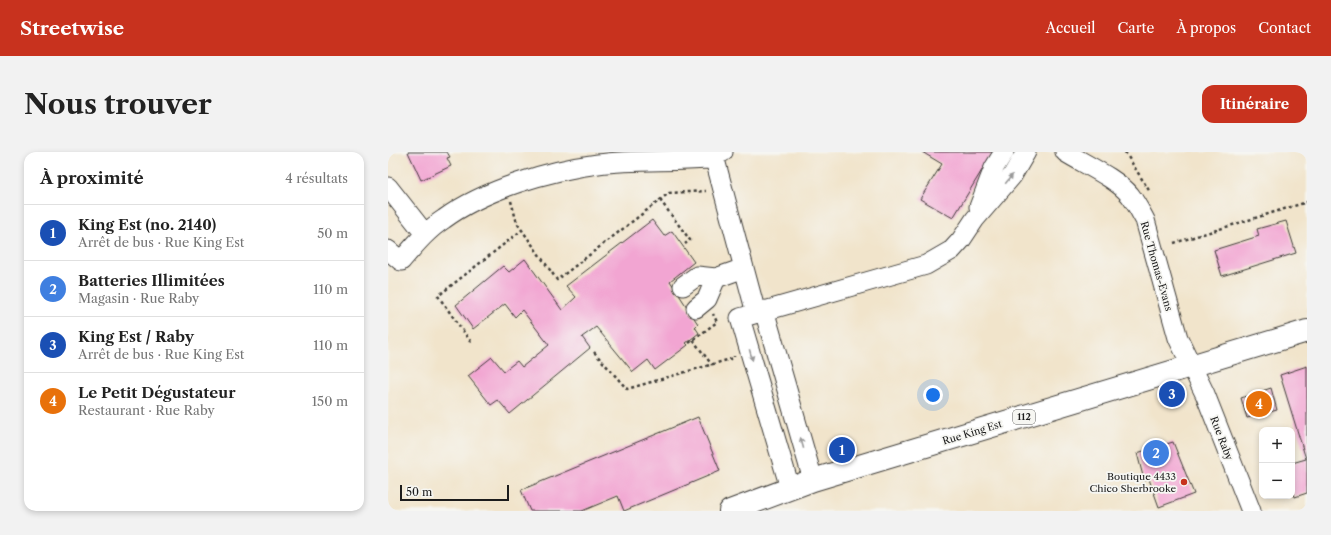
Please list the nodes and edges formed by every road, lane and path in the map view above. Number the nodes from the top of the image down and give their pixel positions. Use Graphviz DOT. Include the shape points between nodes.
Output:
graph roads {
  1 [pos="1004,152"];
  2 [pos="1026,152"];
  3 [pos="1064,152"];
  4 [pos="719,154"];
  5 [pos="507,187"];
  6 [pos="722,187"];
  7 [pos="388,188"];
  8 [pos="660,200"];
  9 [pos="1307,202"];
  10 [pos="974,219"];
  11 [pos="522,230"];
  12 [pos="425,234"];
  13 [pos="1174,242"];
  14 [pos="685,244"];
  15 [pos="394,256"];
  16 [pos="744,268"];
  17 [pos="716,278"];
  18 [pos="683,286"];
  19 [pos="702,304"];
  20 [pos="753,314"];
  21 [pos="1307,331"];
  22 [pos="693,340"];
  23 [pos="471,342"];
  24 [pos="689,343"];
  25 [pos="732,351"];
  26 [pos="594,352"];
  27 [pos="712,365"];
  28 [pos="1191,367"];
  29 [pos="782,371"];
  30 [pos="757,378"];
  31 [pos="813,480"];
  32 [pos="790,488"];
  33 [pos="730,511"];
  34 [pos="1251,511"];
  1 -- 10 [label="street" via="994,168"];
  10 -- 2 [label="street, one-way" via="1012,176"];
  3 -- 28 [label="street, Rue Thomas-Evans" via="1119,185 1138,207 1145,220 1178,338"];
  4 -- 5 [label="street" via="707,159 598,164 550,173"];
  4 -- 6 [label="street"];
  5 -- 11 [label="path" via="517,223"];
  5 -- 12 [label="street" via="463,207"];
  6 -- 8 [label="path" via="710,191 669,194"];
  6 -- 16 [label="street"];
  7 -- 12 [label="street"];
  8 -- 11 [label="path" via="557,280"];
  8 -- 14 [label="path" via="690,240"];
  9 -- 13 [label="path"];
  10 -- 20 [label="street" via="952,250 926,265"];
  11 -- 23 [label="path" via="438,296"];
  12 -- 15 [label="street"];
  16 -- 17 [label="street"];
  16 -- 20 [label="street"];
  17 -- 18 [label="street" via="697,276"];
  17 -- 19 [label="street"];
  19 -- 22 [label="path" via="717,322"];
  20 -- 29 [label="street"];
  20 -- 30 [label="street, one-way"];
  21 -- 28 [label="main road, Rue King Est / 112"];
  22 -- 24 [label="path"];
  22 -- 27 [label="path"];
  25 -- 27 [label="path" via="734,358"];
  26 -- 27 [label="path" via="627,389"];
  28 -- 31 [label="main road, Rue King Est / 112"];
  28 -- 34 [label="street, Rue Raby" via="1205,394"];
  29 -- 30 [label="street"];
  31 -- 29 [label="street, one-way"];
  30 -- 32 [label="street"];
  31 -- 32 [label="main road, Rue King Est / 112"];
  32 -- 33 [label="main road, Rue King Est / 112"];
}
